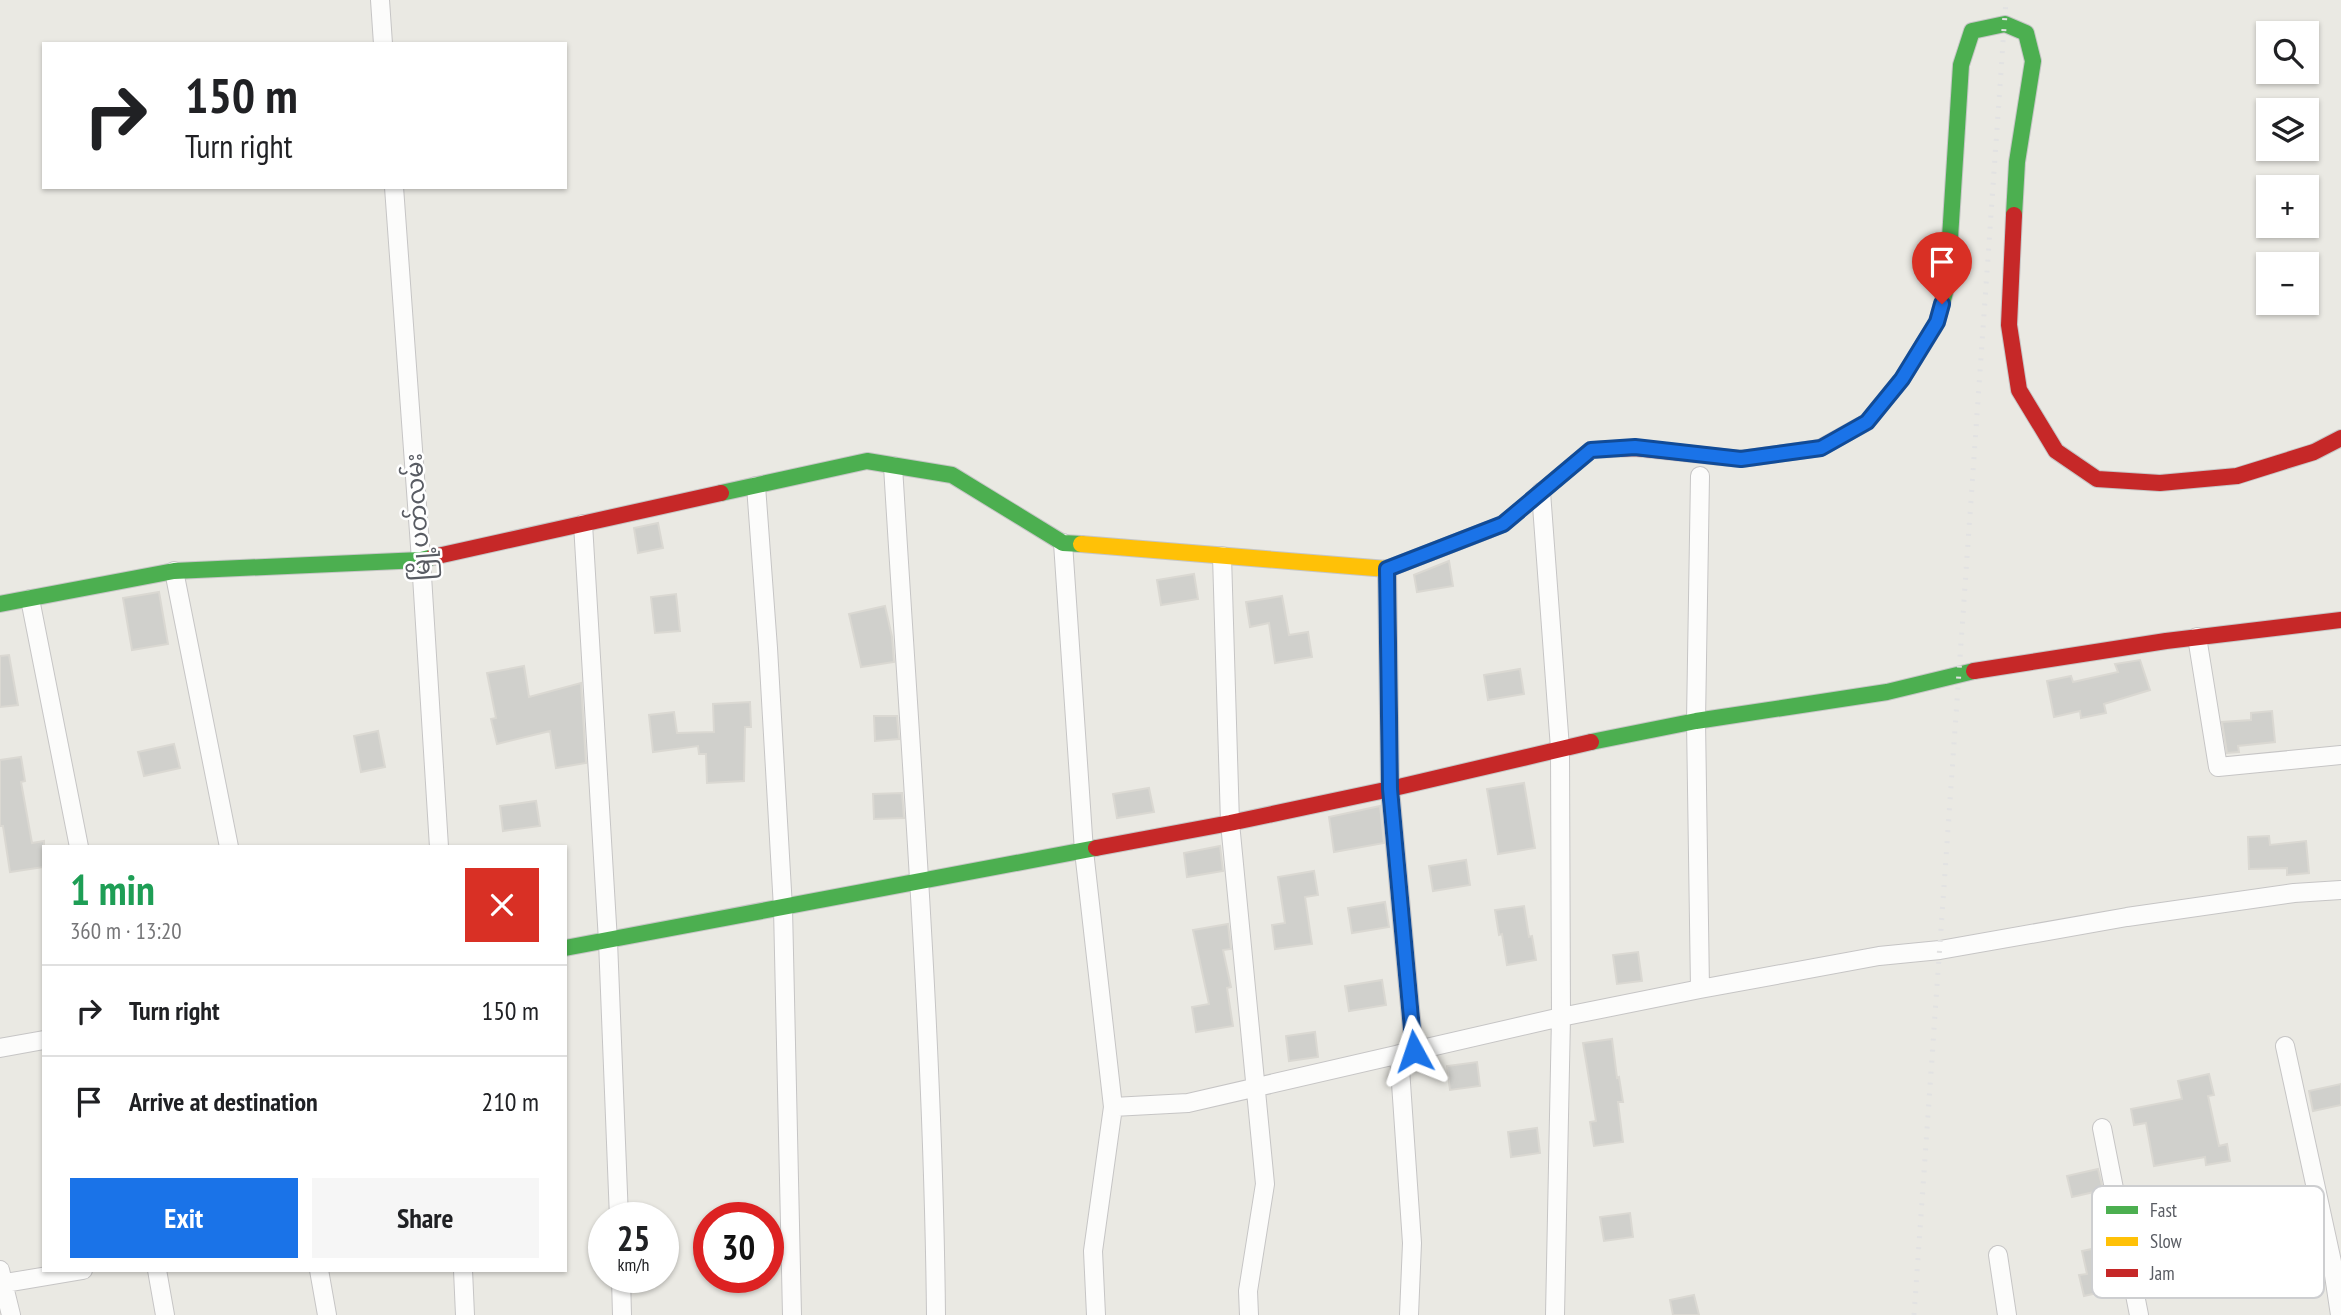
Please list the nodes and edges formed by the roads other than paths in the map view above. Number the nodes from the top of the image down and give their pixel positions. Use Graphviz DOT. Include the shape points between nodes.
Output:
graph roads {
  1 [pos="380,0"];
  2 [pos="383,42"];
  3 [pos="394,189"];
  4 [pos="2341,439"];
  5 [pos="893,466"];
  6 [pos="1700,475"];
  7 [pos="755,486"];
  8 [pos="1541,492"];
  9 [pos="583,524"];
  10 [pos="1063,543"];
  11 [pos="1222,556"];
  12 [pos="421,560"];
  13 [pos="1387,569"];
  14 [pos="174,571"];
  15 [pos="30,599"];
  16 [pos="0,604"];
  17 [pos="2341,620"];
  18 [pos="2197,637"];
  19 [pos="1696,721"];
  20 [pos="1560,748"];
  21 [pos="2341,755"];
  22 [pos="1390,789"];
  23 [pos="1230,823"];
  24 [pos="79,845"];
  25 [pos="229,845"];
  26 [pos="439,845"];
  27 [pos="1084,851"];
  28 [pos="918,882"];
  29 [pos="2341,890"];
  30 [pos="783,908"];
  31 [pos="608,941"];
  32 [pos="567,948"];
  33 [pos="1700,989"];
  34 [pos="1561,1017"];
  35 [pos="42,1040"];
  36 [pos="2285,1046"];
  37 [pos="0,1048"];
  38 [pos="1407,1052"];
  39 [pos="1256,1087"];
  40 [pos="1113,1107"];
  41 [pos="2102,1128"];
  42 [pos="2113,1186"];
  43 [pos="2315,1186"];
  44 [pos="618,1202"];
  45 [pos="2324,1225"];
  46 [pos="1998,1255"];
  47 [pos="65,1272"];
  48 [pos="158,1272"];
  49 [pos="319,1272"];
  50 [pos="463,1272"];
  51 [pos="1,1279"];
  52 [pos="621,1293"];
  53 [pos="11,1315"];
  54 [pos="166,1315"];
  55 [pos="327,1315"];
  56 [pos="465,1315"];
  57 [pos="622,1315"];
  58 [pos="792,1315"];
  59 [pos="936,1315"];
  60 [pos="1096,1315"];
  61 [pos="1249,1315"];
  62 [pos="1409,1315"];
  63 [pos="1555,1315"];
  64 [pos="2007,1315"];
  65 [pos="2340,1315"];
  1 -- 2 [label="street"];
  3 -- 12 [label="street, မြို့ပတ်လမ်း"];
  4 -- 8 [label="street" via="2237,476 2160,483 2096,479 2056,451 2019,390 2009,325 2017,162 2033,61 2026,33 2005,24 1972,31 1961,65 1947,285 1937,322 1902,379 1867,422 1821,448 1741,459 1635,447 1591,450"];
  5 -- 7 [label="street" via="867,461"];
  5 -- 10 [label="street" via="952,475"];
  5 -- 28 [label="street"];
  6 -- 19 [label="street"];
  7 -- 9 [label="street"];
  7 -- 30 [label="street"];
  8 -- 13 [label="street" via="1503,524"];
  8 -- 20 [label="street"];
  9 -- 12 [label="street"];
  9 -- 31 [label="street"];
  10 -- 11 [label="street"];
  10 -- 27 [label="street"];
  11 -- 13 [label="street"];
  11 -- 23 [label="street"];
  12 -- 14 [label="street"];
  12 -- 26 [label="street, မြို့ပတ်လမ်း"];
  13 -- 22 [label="street"];
  14 -- 15 [label="street"];
  14 -- 25 [label="street"];
  15 -- 16 [label="street"];
  15 -- 24 [label="street"];
  17 -- 18 [label="street"];
  18 -- 19 [label="street" via="1959,673 1887,692"];
  18 -- 21 [label="street" via="2218,767"];
  19 -- 20 [label="street"];
  19 -- 33 [label="street"];
  20 -- 22 [label="street"];
  20 -- 34 [label="street"];
  22 -- 23 [label="street"];
  22 -- 38 [label="street"];
  23 -- 27 [label="street"];
  23 -- 39 [label="street"];
  27 -- 28 [label="street"];
  27 -- 40 [label="street"];
  28 -- 30 [label="street"];
  28 -- 59 [label="street"];
  29 -- 33 [label="street" via="2127,917"];
  30 -- 31 [label="street"];
  30 -- 58 [label="street"];
  31 -- 32 [label="street"];
  31 -- 44 [label="street"];
  33 -- 34 [label="street"];
  34 -- 38 [label="street"];
  34 -- 63 [label="street"];
  35 -- 37 [label="street"];
  36 -- 43 [label="street"];
  38 -- 39 [label="street"];
  38 -- 62 [label="street" via="1412,1243"];
  39 -- 40 [label="street" via="1188,1103"];
  39 -- 61 [label="street" via="1265,1184 1248,1291"];
  40 -- 60 [label="street" via="1093,1251"];
  41 -- 42 [label="street"];
  45 -- 65 [label="street"];
  46 -- 64 [label="street"];
  47 -- 51 [label="street"];
  48 -- 54 [label="street"];
  49 -- 55 [label="street"];
  50 -- 56 [label="street"];
  51 -- 53 [label="street"];
  52 -- 57 [label="street"];
}
